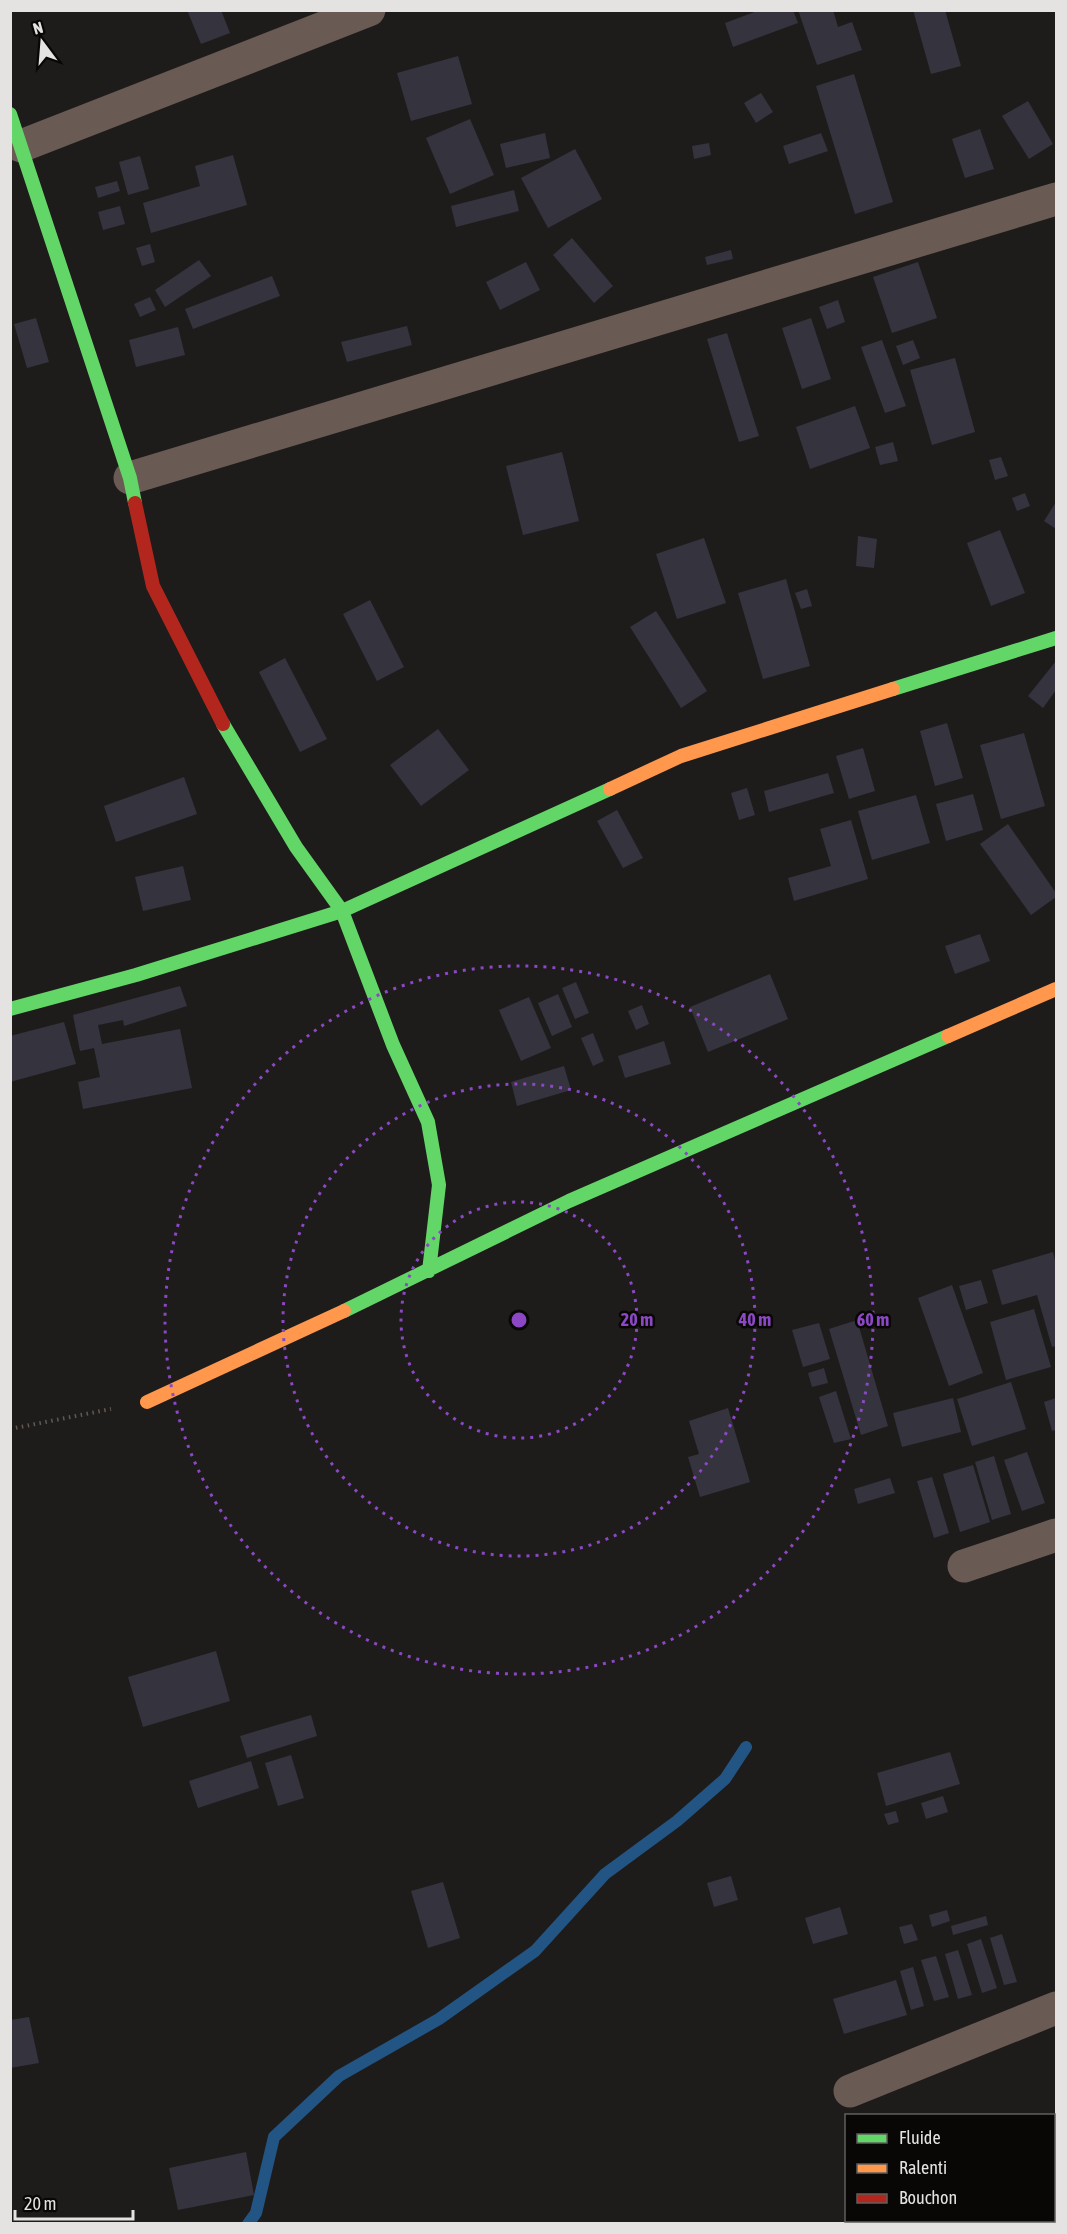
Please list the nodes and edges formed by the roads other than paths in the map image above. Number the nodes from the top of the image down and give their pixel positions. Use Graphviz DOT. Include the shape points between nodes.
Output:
graph roads {
  1 [pos="369,10"];
  2 [pos="10,114"];
  3 [pos="21,146"];
  4 [pos="1056,199"];
  5 [pos="130,478"];
  6 [pos="1056,638"];
  7 [pos="342,911"];
  8 [pos="1056,989"];
  9 [pos="10,1009"];
  10 [pos="429,1271"];
  11 [pos="147,1402"];
  12 [pos="1056,1535"];
  13 [pos="964,1566"];
  14 [pos="1056,2008"];
  15 [pos="850,2091"];
  1 -- 3 [label="street"];
  2 -- 3 [label="street"];
  3 -- 5 [label="street"];
  4 -- 5 [label="street"];
  5 -- 7 [label="street" via="153,586 170,622 221,721 296,847"];
  6 -- 7 [label="street" via="681,756"];
  7 -- 9 [label="street" via="136,975"];
  7 -- 10 [label="street" via="393,1045 428,1122 439,1185"];
  8 -- 10 [label="street" via="569,1201"];
  10 -- 11 [label="street"];
  12 -- 13 [label="street"];
  14 -- 15 [label="street"];
}
